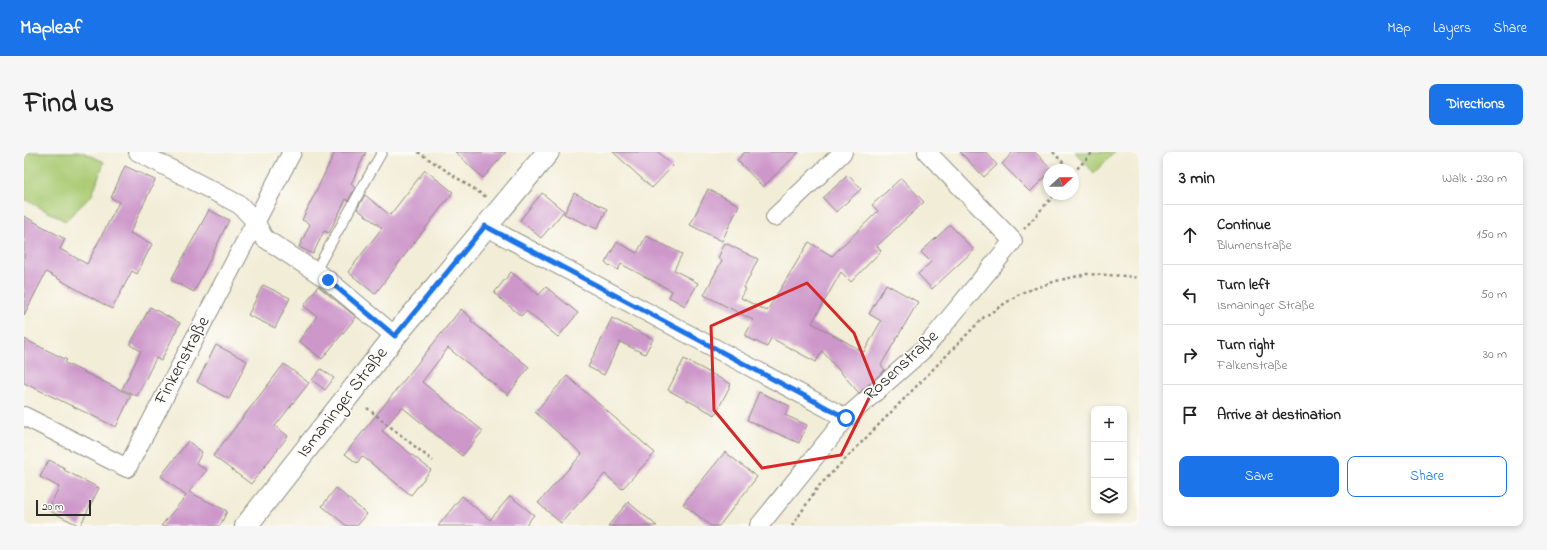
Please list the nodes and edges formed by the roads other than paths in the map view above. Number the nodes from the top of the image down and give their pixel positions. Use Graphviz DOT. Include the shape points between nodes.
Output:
graph roads {
  1 [pos="138,152"];
  2 [pos="292,152"];
  3 [pos="382,152"];
  4 [pos="548,152"];
  5 [pos="842,152"];
  6 [pos="927,152"];
  7 [pos="775,217"];
  8 [pos="255,221"];
  9 [pos="485,226"];
  10 [pos="315,272"];
  11 [pos="395,336"];
  12 [pos="24,416"];
  13 [pos="846,418"];
  14 [pos="246,526"];
  15 [pos="759,526"];
  1 -- 8 [label="street" via="240,205"];
  2 -- 8 [label="street, Finkenstraße"];
  3 -- 10 [label="lane"];
  4 -- 9 [label="main road, Ismaninger Straße"];
  5 -- 7 [label="street"];
  6 -- 13 [label="street, Rosenstraße" via="1013,241 924,349"];
  8 -- 10 [label="street" via="264,238"];
  8 -- 12 [label="street, Finkenstraße" via="209,314 126,468"];
  9 -- 11 [label="main road, Ismaninger Straße"];
  9 -- 13 [label="street"];
  10 -- 11 [label="street"];
  11 -- 14 [label="main road, Ismaninger Straße"];
  13 -- 15 [label="street, Rosenstraße"];
}
